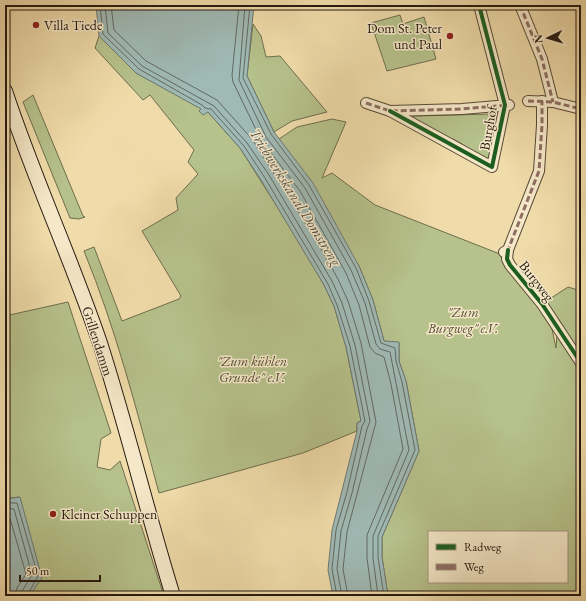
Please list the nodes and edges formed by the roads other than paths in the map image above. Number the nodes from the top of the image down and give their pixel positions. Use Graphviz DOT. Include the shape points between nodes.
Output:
graph roads {
  1 [pos="520,5"];
  2 [pos="483,6"];
  3 [pos="5,91"];
  4 [pos="528,101"];
  5 [pos="542,101"];
  6 [pos="553,102"];
  7 [pos="366,103"];
  8 [pos="507,105"];
  9 [pos="581,108"];
  10 [pos="390,111"];
  11 [pos="581,363"];
  12 [pos="173,596"];
  1 -- 6 [label="street" via="542,59"];
  2 -- 8 [label="street, Burghof" via="483,25"];
  3 -- 12 [label="main road, Grillendamm" via="79,283 100,345"];
  4 -- 5 [label="street"];
  5 -- 6 [label="street"];
  5 -- 11 [label="street, Burgweg" via="539,171 506,251 507,259 542,304"];
  6 -- 9 [label="street"];
  7 -- 10 [label="street, Burghof"];
  8 -- 10 [label="street, Burghof"];
  8 -- 10 [label="street, Burghof" via="492,167"];
}
